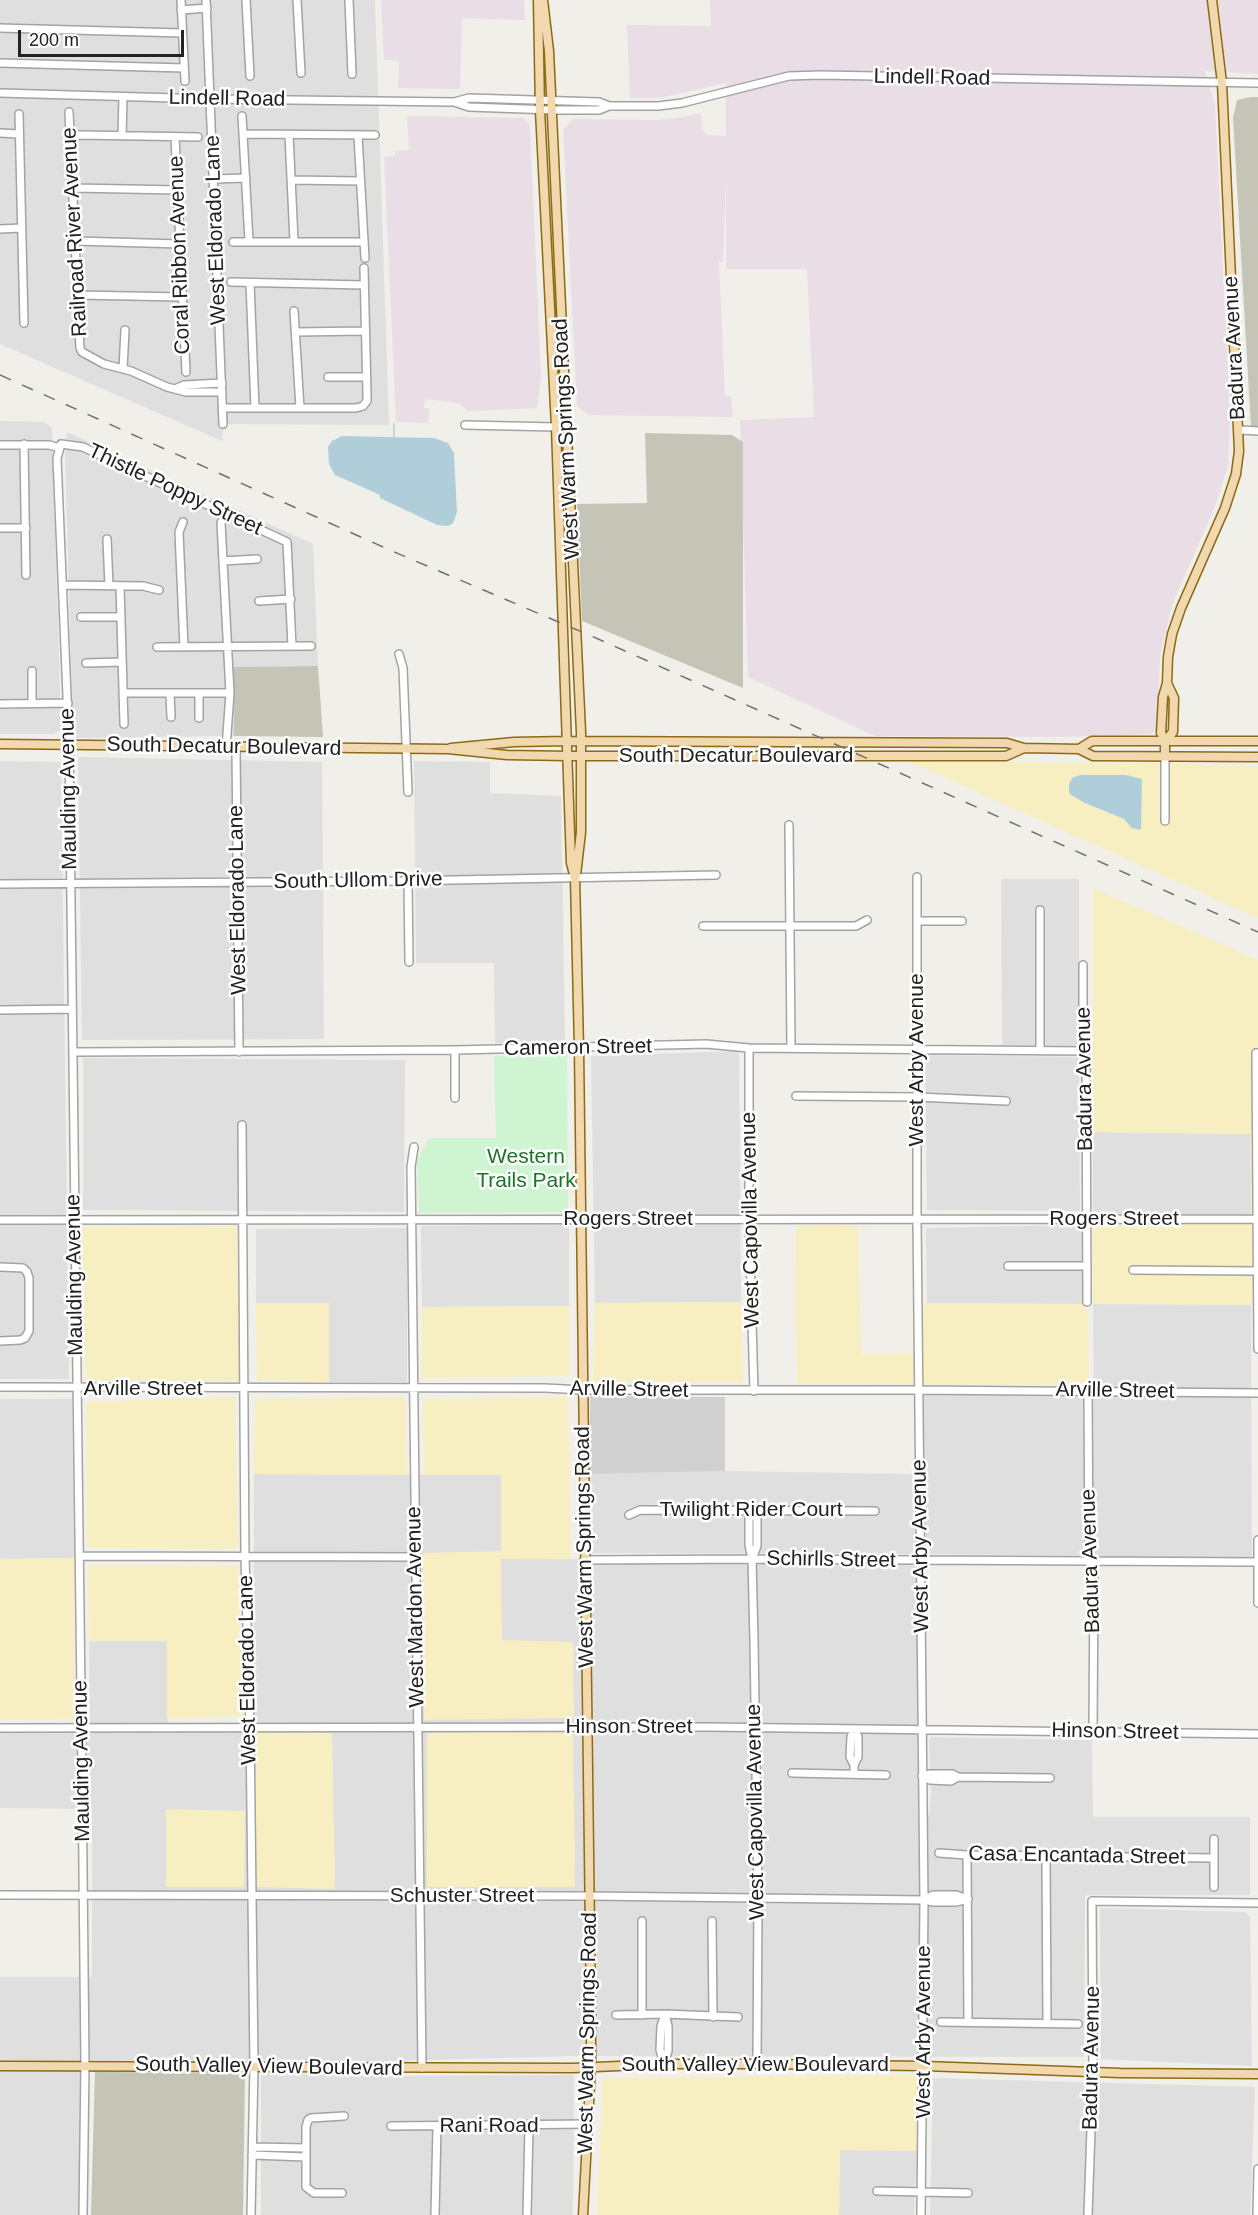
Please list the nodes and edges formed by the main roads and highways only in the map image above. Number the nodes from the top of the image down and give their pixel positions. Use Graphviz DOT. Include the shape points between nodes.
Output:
graph roads {
  1 [pos="538,0"];
  2 [pos="543,0"];
  3 [pos="1212,0"];
  4 [pos="567,741"];
  5 [pos="581,741"];
  6 [pos="1165,741"];
  7 [pos="1258,741"];
  8 [pos="0,744"];
  9 [pos="1024,748"];
  10 [pos="448,749"];
  11 [pos="1079,749"];
  12 [pos="568,756"];
  13 [pos="582,756"];
  14 [pos="1165,756"];
  15 [pos="1258,757"];
  16 [pos="575,878"];
  17 [pos="0,2066"];
  18 [pos="591,2066"];
  19 [pos="1258,2074"];
  20 [pos="582,2215"];
  1 -- 4 [label="main road, West Warm Springs Road"];
  2 -- 5 [label="main road, West Warm Springs Road" via="549,51"];
  3 -- 6 [label="main road, Badura Avenue" via="1222,83 1239,430 1236,474 1225,508 1172,634 1162,697 1161,733"];
  4 -- 5 [label="main road, South Decatur Boulevard"];
  4 -- 10 [label="main road, South Decatur Boulevard"];
  4 -- 12 [label="main road, West Warm Springs Road"];
  5 -- 9 [label="main road, South Decatur Boulevard" via="1006,743"];
  5 -- 13 [label="main road, West Warm Springs Road"];
  6 -- 7 [label="main road, South Decatur Boulevard"];
  6 -- 11 [label="main road, South Decatur Boulevard" via="1092,741"];
  6 -- 14 [label="main road, Badura Avenue"];
  8 -- 10 [label="main road, South Decatur Boulevard"];
  9 -- 11 [label="main road, South Decatur Boulevard"];
  9 -- 13 [label="main road, South Decatur Boulevard" via="1006,756"];
  10 -- 12 [label="main road, South Decatur Boulevard"];
  11 -- 14 [label="main road, South Decatur Boulevard" via="1093,756"];
  12 -- 13 [label="main road, South Decatur Boulevard"];
  12 -- 16 [label="main road, West Warm Springs Road" via="571,863"];
  13 -- 16 [label="main road, West Warm Springs Road" via="581,832"];
  14 -- 15 [label="main road, South Decatur Boulevard"];
  16 -- 18 [label="main road, West Warm Springs Road"];
  17 -- 18 [label="main road, South Valley View Boulevard"];
  18 -- 19 [label="main road, South Valley View Boulevard" via="924,2066"];
  18 -- 20 [label="main road, West Warm Springs Road"];
}
